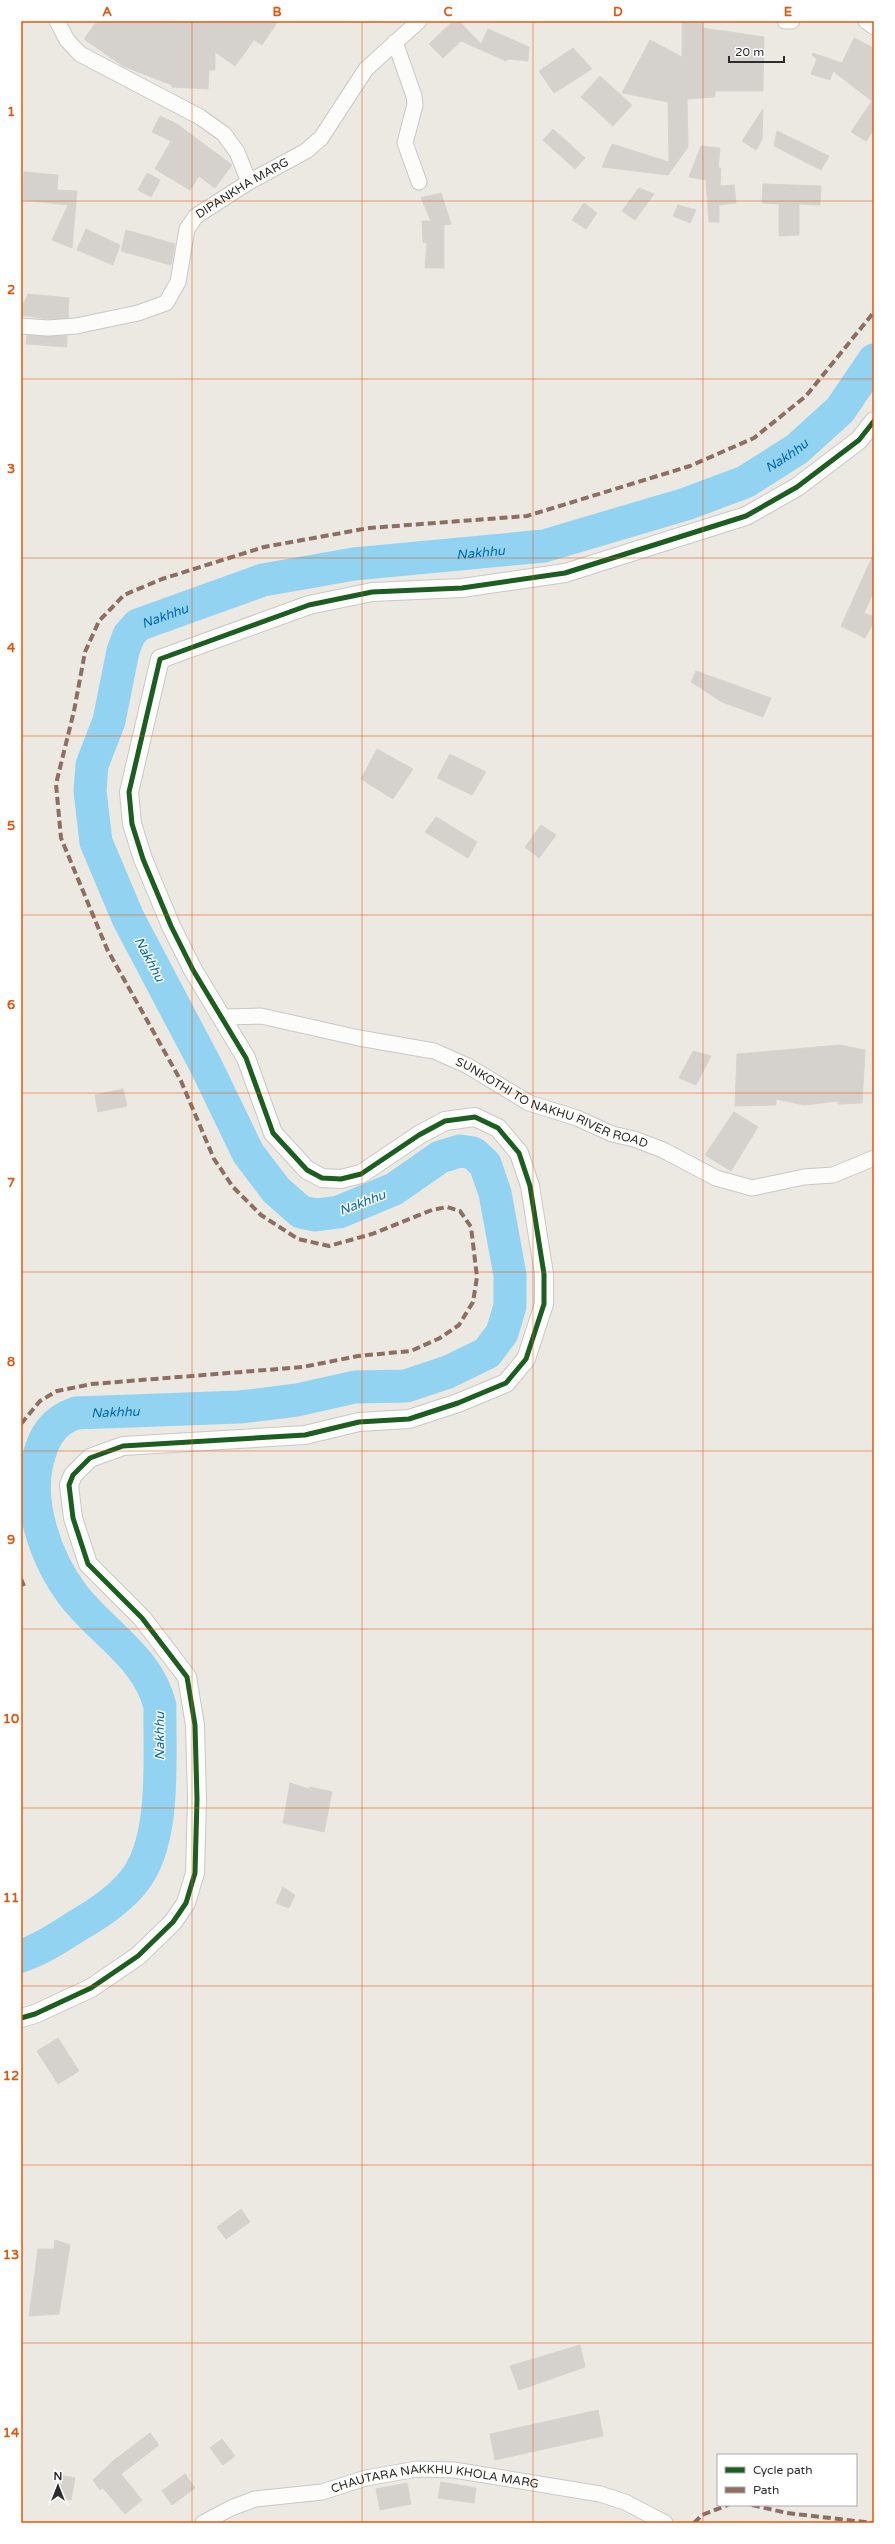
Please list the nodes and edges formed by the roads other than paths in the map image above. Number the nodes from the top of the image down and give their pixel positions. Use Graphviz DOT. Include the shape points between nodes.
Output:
graph roads {
  1 [pos="57,21"];
  2 [pos="418,21"];
  3 [pos="784,21"];
  4 [pos="792,21"];
  5 [pos="866,21"];
  6 [pos="874,27"];
  7 [pos="395,42"];
  8 [pos="249,182"];
  9 [pos="419,182"];
  10 [pos="21,326"];
  11 [pos="874,421"];
  12 [pos="222,1017"];
  13 [pos="874,1158"];
  14 [pos="21,2018"];
  15 [pos="203,2523"];
  16 [pos="665,2523"];
  1 -- 8 [label="street" via="67,40 80,54 200,117 224,134 238,152"];
  2 -- 7 [label="street, DIPANKHA MARG"];
  3 -- 4 [label="street"];
  5 -- 6 [label="street"];
  7 -- 8 [label="street, DIPANKHA MARG" via="366,69 321,138 306,151"];
  7 -- 9 [label="street" via="414,96 415,105 405,143"];
  8 -- 10 [label="street, DIPANKHA MARG" via="196,216 188,230 178,282 166,303 138,313 76,326"];
  11 -- 12 [label="street" via="859,440 798,488 746,516 565,572 462,588 372,592 309,605 160,659 129,792 132,824 143,859 171,926 193,970"];
  12 -- 13 [label="street, SUNKOTHI TO NAKHU RIVER ROAD" via="260,1016 359,1038 434,1051 468,1066 529,1103 577,1118 612,1134 634,1138 716,1178 752,1188 833,1174"];
  12 -- 14 [label="street" via="246,1058 273,1133 307,1170 322,1178 341,1179 361,1174 419,1135 445,1121 475,1118 498,1128 519,1153 530,1186 544,1274 544,1304 526,1359 506,1383 458,1403 408,1419 359,1422 305,1435 123,1446 90,1458 73,1475 69,1485 73,1518 88,1564 142,1618 187,1677 195,1725 195,1873 186,1903 173,1922 138,1956 91,1988"];
  15 -- 16 [label="street, CHAUTARA NAKKHU KHOLA MARG" via="231,2508 266,2496 322,2492 391,2473 435,2468 600,2494 625,2502"];
}
